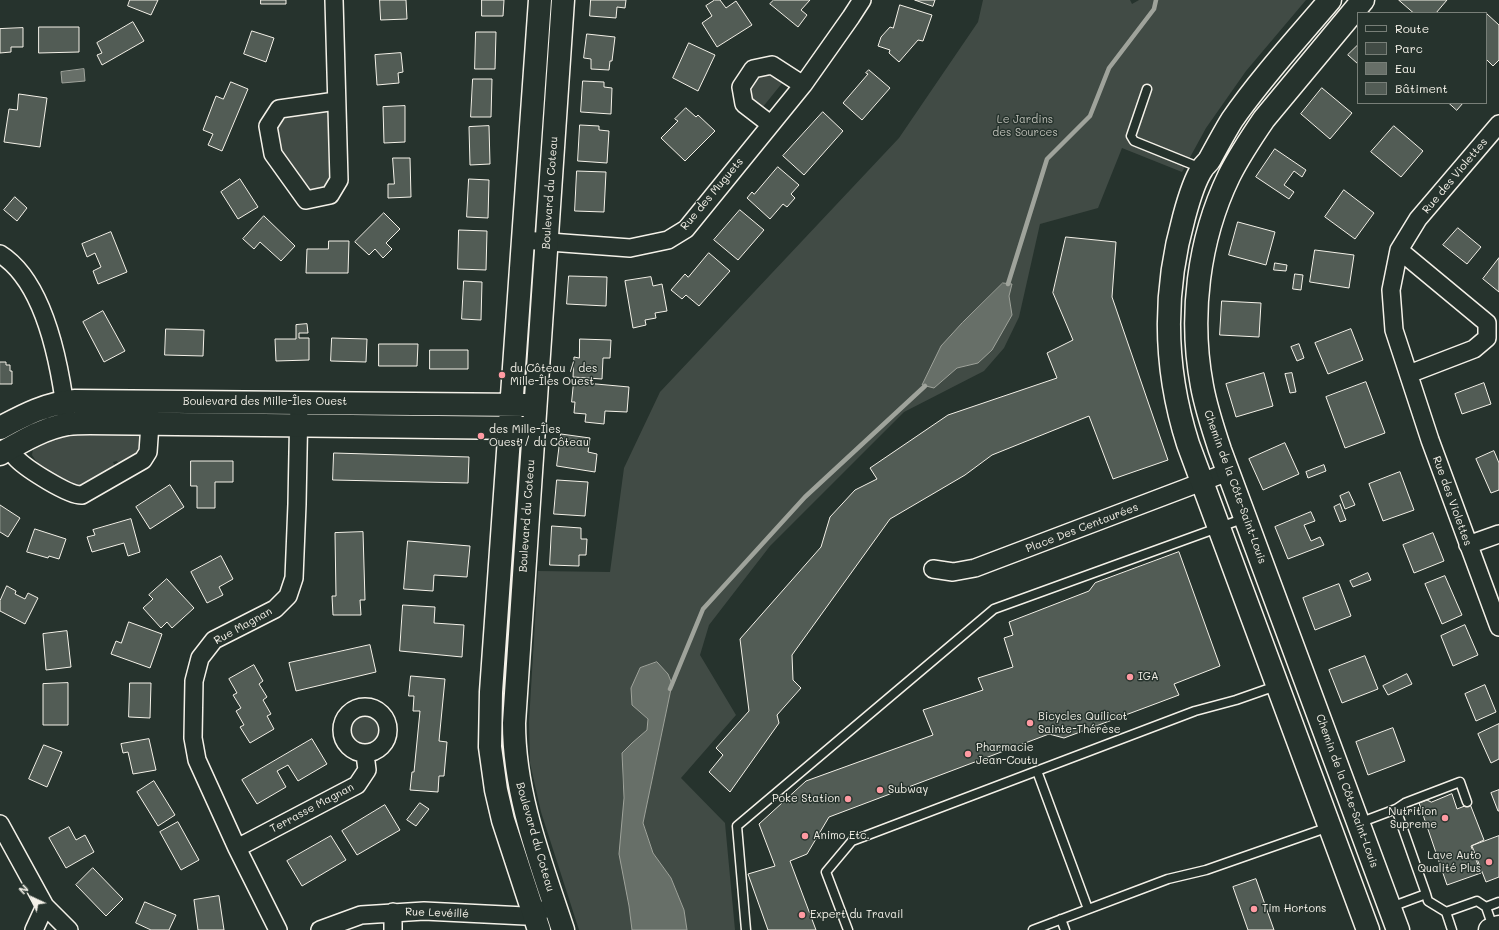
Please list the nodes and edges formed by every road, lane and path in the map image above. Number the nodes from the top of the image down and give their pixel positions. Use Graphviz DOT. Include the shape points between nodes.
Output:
graph roads {
  1 [pos="334,0"];
  2 [pos="540,0"];
  3 [pos="563,0"];
  4 [pos="862,0"];
  5 [pos="1330,0"];
  6 [pos="1363,0"];
  7 [pos="802,85"];
  8 [pos="1147,89"];
  9 [pos="336,101"];
  10 [pos="770,124"];
  11 [pos="1499,124"];
  12 [pos="1202,168"];
  13 [pos="523,240"];
  14 [pos="547,242"];
  15 [pos="1399,250"];
  16 [pos="0,254"];
  17 [pos="1171,276"];
  18 [pos="1199,278"];
  19 [pos="1409,374"];
  20 [pos="64,402"];
  21 [pos="299,402"];
  22 [pos="511,404"];
  23 [pos="535,405"];
  24 [pos="68,424"];
  25 [pos="150,424"];
  26 [pos="299,425"];
  27 [pos="0,428"];
  28 [pos="510,428"];
  29 [pos="534,428"];
  30 [pos="5,451"];
  31 [pos="1228,472"];
  32 [pos="1201,482"];
  33 [pos="1245,518"];
  34 [pos="1218,528"];
  35 [pos="1499,534"];
  36 [pos="1468,545"];
  37 [pos="933,569"];
  38 [pos="1499,627"];
  39 [pos="1304,675"];
  40 [pos="1277,686"];
  41 [pos="365,754"];
  42 [pos="1037,771"];
  43 [pos="1467,802"];
  44 [pos="1396,809"];
  45 [pos="1359,823"];
  46 [pos="0,824"];
  47 [pos="1329,827"];
  48 [pos="237,848"];
  49 [pos="1426,894"];
  50 [pos="1356,899"];
  51 [pos="1499,902"];
  52 [pos="45,906"];
  53 [pos="556,906"];
  54 [pos="1486,907"];
  55 [pos="1390,908"];
  56 [pos="1088,909"];
  57 [pos="393,912"];
  58 [pos="1446,912"];
  59 [pos="1061,919"];
  60 [pos="536,922"];
  61 [pos="1045,928"];
  62 [pos="1494,928"];
  63 [pos="34,930"];
  64 [pos="69,930"];
  65 [pos="278,930"];
  66 [pos="320,930"];
  67 [pos="393,930"];
  68 [pos="563,930"];
  69 [pos="746,930"];
  70 [pos="848,930"];
  71 [pos="1033,930"];
  72 [pos="1065,930"];
  73 [pos="1353,930"];
  74 [pos="1368,930"];
  75 [pos="1398,930"];
  76 [pos="1452,930"];
  1 -- 9 [label="street"];
  2 -- 13 [label="street"];
  3 -- 14 [label="street, Boulevard du Coteau"];
  4 -- 7 [label="street, Rue des Muguets"];
  5 -- 12 [label="street" via="1255,90"];
  6 -- 18 [label="street, Chemin de la Côte-Saint-Louis" via="1276,104 1240,155 1215,210"];
  7 -- 10 [label="street, Rue des Muguets"];
  7 -- 10 [label="street" via="772,65 753,69 741,87 744,104"];
  8 -- 12 [label="lane" via="1131,136 1134,141"];
  9 -- 9 [label="street" via="279,109 268,126 272,154 306,200 330,194 339,180"];
  10 -- 14 [label="street, Rue des Muguets" via="686,229 668,240 630,248"];
  11 -- 15 [label="street, Rue des Violettes" via="1418,219"];
  12 -- 17 [label="street" via="1183,219"];
  13 -- 14 [label="street, Rue des Muguets"];
  13 -- 22 [label="street"];
  14 -- 23 [label="street, Boulevard du Coteau"];
  15 -- 19 [label="street, Rue des Violettes" via="1391,290 1394,330"];
  15 -- 19 [label="street" via="1487,323 1487,338 1474,349"];
  16 -- 20 [label="street" via="9,260 37,299 52,340"];
  17 -- 18 [label="street"];
  17 -- 32 [label="street" via="1168,331 1173,387 1183,429"];
  18 -- 31 [label="street, Chemin de la Côte-Saint-Louis" via="1196,323 1199,372 1210,418"];
  19 -- 36 [label="street, Rue des Violettes"];
  20 -- 21 [label="street, Boulevard des Mille-Îles Ouest"];
  20 -- 24 [label="street"];
  20 -- 27 [label="street, Boulevard des Mille-Îles Ouest" via="27,413"];
  21 -- 22 [label="street, Boulevard des Mille-Îles Ouest"];
  21 -- 26 [label="street, Rue Magnan"];
  22 -- 23 [label="street, Boulevard des Mille-Îles Ouest"];
  22 -- 28 [label="street"];
  23 -- 29 [label="street, Boulevard du Coteau"];
  24 -- 25 [label="street, Boulevard des Mille-Îles Ouest"];
  24 -- 30 [label="street, Boulevard des Mille-Îles Ouest" via="42,432"];
  25 -- 26 [label="street, Boulevard des Mille-Îles Ouest"];
  25 -- 30 [label="street, Boulevard des Mille-Îles Ouest" via="148,452 143,460 82,496 68,492"];
  26 -- 28 [label="street, Boulevard des Mille-Îles Ouest"];
  26 -- 48 [label="street, Rue Magnan" via="294,578 288,596 275,609 214,640 200,658 194,681 193,738 197,760"];
  28 -- 29 [label="street, Boulevard des Mille-Îles Ouest"];
  28 -- 60 [label="street" via="491,692 490,747 500,808"];
  29 -- 53 [label="street, Boulevard du Coteau" via="514,739 522,799"];
  31 -- 32 [label="street, Place Des Centaurées"];
  31 -- 33 [label="street, Chemin de la Côte-Saint-Louis"];
  32 -- 34 [label="street"];
  32 -- 37 [label="street, Place Des Centaurées" via="975,568 953,572"];
  33 -- 34 [label="lane"];
  33 -- 39 [label="street, Chemin de la Côte-Saint-Louis"];
  34 -- 40 [label="street"];
  34 -- 69 [label="lane" via="994,609 736,826"];
  35 -- 36 [label="street"];
  36 -- 38 [label="street, Rue des Violettes"];
  39 -- 40 [label="street"];
  39 -- 45 [label="street, Chemin de la Côte-Saint-Louis"];
  40 -- 42 [label="lane" via="1195,711"];
  40 -- 47 [label="street"];
  41 -- 48 [label="street, Terrasse Magnan" via="366,770 357,785"];
  42 -- 56 [label="lane"];
  42 -- 70 [label="lane" via="852,841 826,872"];
  43 -- 44 [label="lane" via="1460,782 1405,802"];
  44 -- 45 [label="lane"];
  44 -- 49 [label="lane"];
  45 -- 55 [label="street, Chemin de la Côte-Saint-Louis"];
  46 -- 52 [label="street"];
  47 -- 50 [label="street"];
  47 -- 56 [label="lane" via="1206,870 1168,879"];
  48 -- 65 [label="street, Rue Magnan"];
  49 -- 55 [label="lane"];
  49 -- 58 [label="lane" via="1428,901"];
  50 -- 73 [label="street"];
  50 -- 74 [label="street"];
  51 -- 54 [label="lane"];
  52 -- 63 [label="street"];
  52 -- 64 [label="street"];
  53 -- 60 [label="street, Rue Levéillé"];
  53 -- 68 [label="street, Boulevard du Coteau"];
  54 -- 58 [label="lane" via="1477,901"];
  54 -- 62 [label="lane"];
  55 -- 75 [label="street, Chemin de la Côte-Saint-Louis"];
  56 -- 59 [label="lane"];
  57 -- 60 [label="street, Rue Levéillé" via="424,910 520,916"];
  57 -- 66 [label="street, Rue Levéillé" via="360,915"];
  57 -- 67 [label="street"];
  58 -- 76 [label="lane"];
  59 -- 61 [label="lane"];
  59 -- 72 [label="lane"];
  61 -- 71 [label="lane"];
}
